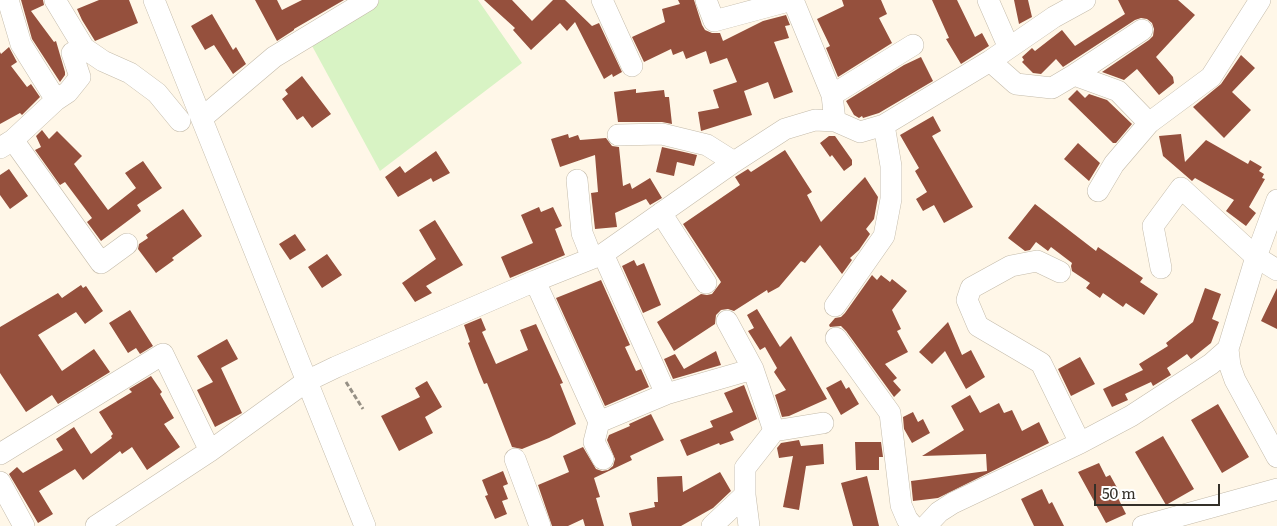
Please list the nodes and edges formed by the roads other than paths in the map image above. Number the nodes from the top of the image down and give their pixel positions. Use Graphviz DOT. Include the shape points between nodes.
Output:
graph roads {
  1 [pos="8,0"];
  2 [pos="55,0"];
  3 [pos="154,0"];
  4 [pos="368,0"];
  5 [pos="602,0"];
  6 [pos="706,0"];
  7 [pos="793,0"];
  8 [pos="988,0"];
  9 [pos="1085,0"];
  10 [pos="1260,0"];
  11 [pos="1052,8"];
  12 [pos="1142,30"];
  13 [pos="913,45"];
  14 [pos="84,48"];
  15 [pos="1009,48"];
  16 [pos="990,61"];
  17 [pos="632,66"];
  18 [pos="1074,75"];
  19 [pos="832,95"];
  20 [pos="56,100"];
  21 [pos="202,118"];
  22 [pos="180,121"];
  23 [pos="835,121"];
  24 [pos="1149,123"];
  25 [pos="884,125"];
  26 [pos="618,135"];
  27 [pos="6,144"];
  28 [pos="734,162"];
  29 [pos="577,180"];
  30 [pos="1098,191"];
  31 [pos="1277,200"];
  32 [pos="661,213"];
  33 [pos="127,244"];
  34 [pos="597,256"];
  35 [pos="1256,257"];
  36 [pos="1161,268"];
  37 [pos="1277,270"];
  38 [pos="1060,272"];
  39 [pos="535,281"];
  40 [pos="706,283"];
  41 [pos="835,306"];
  42 [pos="727,321"];
  43 [pos="836,338"];
  44 [pos="1228,349"];
  45 [pos="753,369"];
  46 [pos="307,381"];
  47 [pos="666,394"];
  48 [pos="599,422"];
  49 [pos="822,423"];
  50 [pos="774,431"];
  51 [pos="1080,443"];
  52 [pos="210,451"];
  53 [pos="0,454"];
  54 [pos="1277,457"];
  55 [pos="515,459"];
  56 [pos="604,459"];
  57 [pos="0,482"];
  58 [pos="1277,489"];
  59 [pos="745,495"];
  60 [pos="939,521"];
  61 [pos="24,526"];
  62 [pos="96,526"];
  63 [pos="365,526"];
  64 [pos="540,526"];
  65 [pos="712,526"];
  66 [pos="749,526"];
  67 [pos="913,526"];
  68 [pos="1143,526"];
  1 -- 20 [label="street" via="21,44"];
  2 -- 14 [label="street"];
  3 -- 21 [label="street"];
  4 -- 21 [label="street" via="274,57"];
  5 -- 17 [label="street"];
  6 -- 7 [label="street" via="714,21"];
  7 -- 19 [label="street"];
  8 -- 15 [label="street"];
  9 -- 11 [label="street"];
  10 -- 24 [label="street" via="1211,76"];
  11 -- 15 [label="street"];
  12 -- 18 [label="street"];
  13 -- 19 [label="street"];
  14 -- 20 [label="street" via="72,53 80,77 68,92"];
  14 -- 22 [label="street" via="130,73 157,93"];
  15 -- 16 [label="street"];
  16 -- 18 [label="street" via="1016,84 1052,88"];
  16 -- 25 [label="street"];
  18 -- 24 [label="street" via="1118,91"];
  19 -- 23 [label="street"];
  20 -- 27 [label="street"];
  21 -- 46 [label="street"];
  23 -- 25 [label="street" via="860,132"];
  23 -- 28 [label="street" via="815,120 785,128"];
  24 -- 30 [label="street" via="1114,164"];
  25 -- 41 [label="street" via="891,166 891,198 884,236"];
  26 -- 28 [label="street" via="662,134 707,144"];
  27 -- 33 [label="street" via="101,263"];
  28 -- 32 [label="street"];
  29 -- 34 [label="street" via="582,233"];
  31 -- 35 [label="street"];
  32 -- 34 [label="street"];
  32 -- 40 [label="street"];
  34 -- 39 [label="street"];
  34 -- 47 [label="street"];
  35 -- 36 [label="street" via="1181,188 1152,226"];
  35 -- 37 [label="street"];
  35 -- 44 [label="street"];
  38 -- 51 [label="street" via="1037,262 1011,266 971,288 967,300 978,326 1041,363"];
  39 -- 46 [label="street"];
  39 -- 48 [label="street"];
  42 -- 45 [label="street"];
  43 -- 67 [label="street" via="890,413 901,504"];
  44 -- 51 [label="street" via="1211,364 1131,416"];
  44 -- 54 [label="street" via="1235,380"];
  45 -- 47 [label="street"];
  45 -- 50 [label="street"];
  46 -- 52 [label="street"];
  46 -- 63 [label="street"];
  47 -- 48 [label="street"];
  48 -- 56 [label="street" via="594,442"];
  49 -- 50 [label="street"];
  50 -- 59 [label="street" via="745,468"];
  51 -- 60 [label="street" via="954,504"];
  52 -- 53 [label="street" via="164,354"];
  52 -- 62 [label="street"];
  55 -- 64 [label="street"];
  57 -- 61 [label="street"];
  58 -- 68 [label="street"];
  59 -- 65 [label="street"];
  59 -- 66 [label="street"];
}
